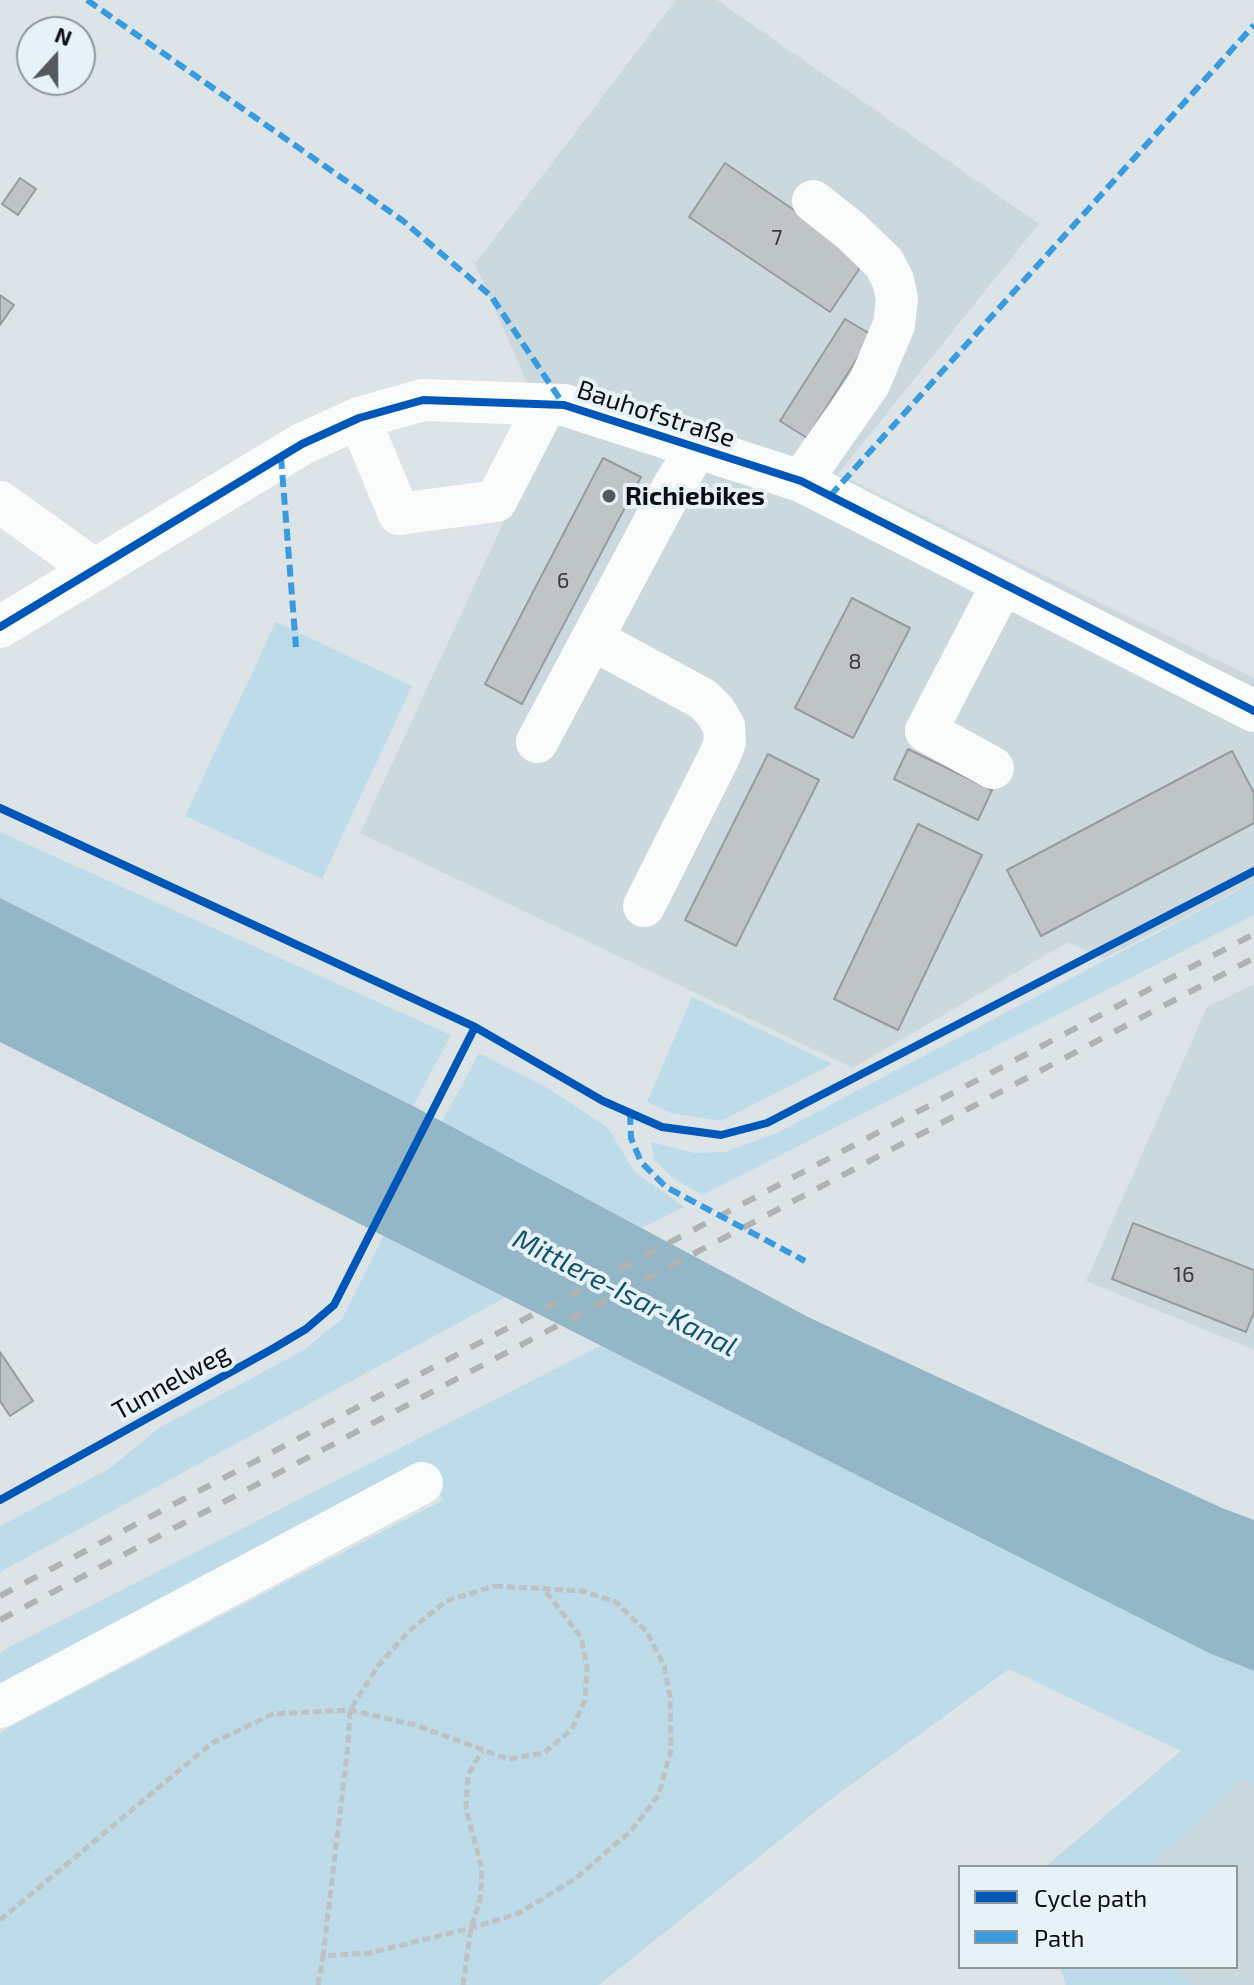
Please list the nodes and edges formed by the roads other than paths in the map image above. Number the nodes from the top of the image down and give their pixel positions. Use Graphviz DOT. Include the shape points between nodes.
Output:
graph roads {
  1 [pos="813,201"];
  2 [pos="546,404"];
  3 [pos="359,418"];
  4 [pos="697,448"];
  5 [pos="801,481"];
  6 [pos="0,502"];
  7 [pos="95,570"];
  8 [pos="1003,583"];
  9 [pos="0,627"];
  10 [pos="592,639"];
  11 [pos="1254,711"];
  12 [pos="537,742"];
  13 [pos="993,768"];
  14 [pos="644,906"];
  15 [pos="422,1483"];
  16 [pos="0,1707"];
  1 -- 5 [label="street" via="884,263 897,299 894,325 869,384"];
  2 -- 3 [label="street, Bauhofstraße" via="423,400"];
  2 -- 3 [label="street" via="496,501 399,514"];
  2 -- 4 [label="street, Bauhofstraße" via="564,405"];
  3 -- 7 [label="street, Bauhofstraße" via="302,444"];
  4 -- 5 [label="street, Bauhofstraße"];
  4 -- 10 [label="street"];
  5 -- 8 [label="street, Bauhofstraße"];
  6 -- 7 [label="street"];
  7 -- 9 [label="street, Bauhofstraße"];
  8 -- 11 [label="street, Bauhofstraße"];
  8 -- 13 [label="street" via="926,731"];
  10 -- 12 [label="street"];
  10 -- 14 [label="street" via="703,699 724,726 719,757"];
  15 -- 16 [label="street"];
}
